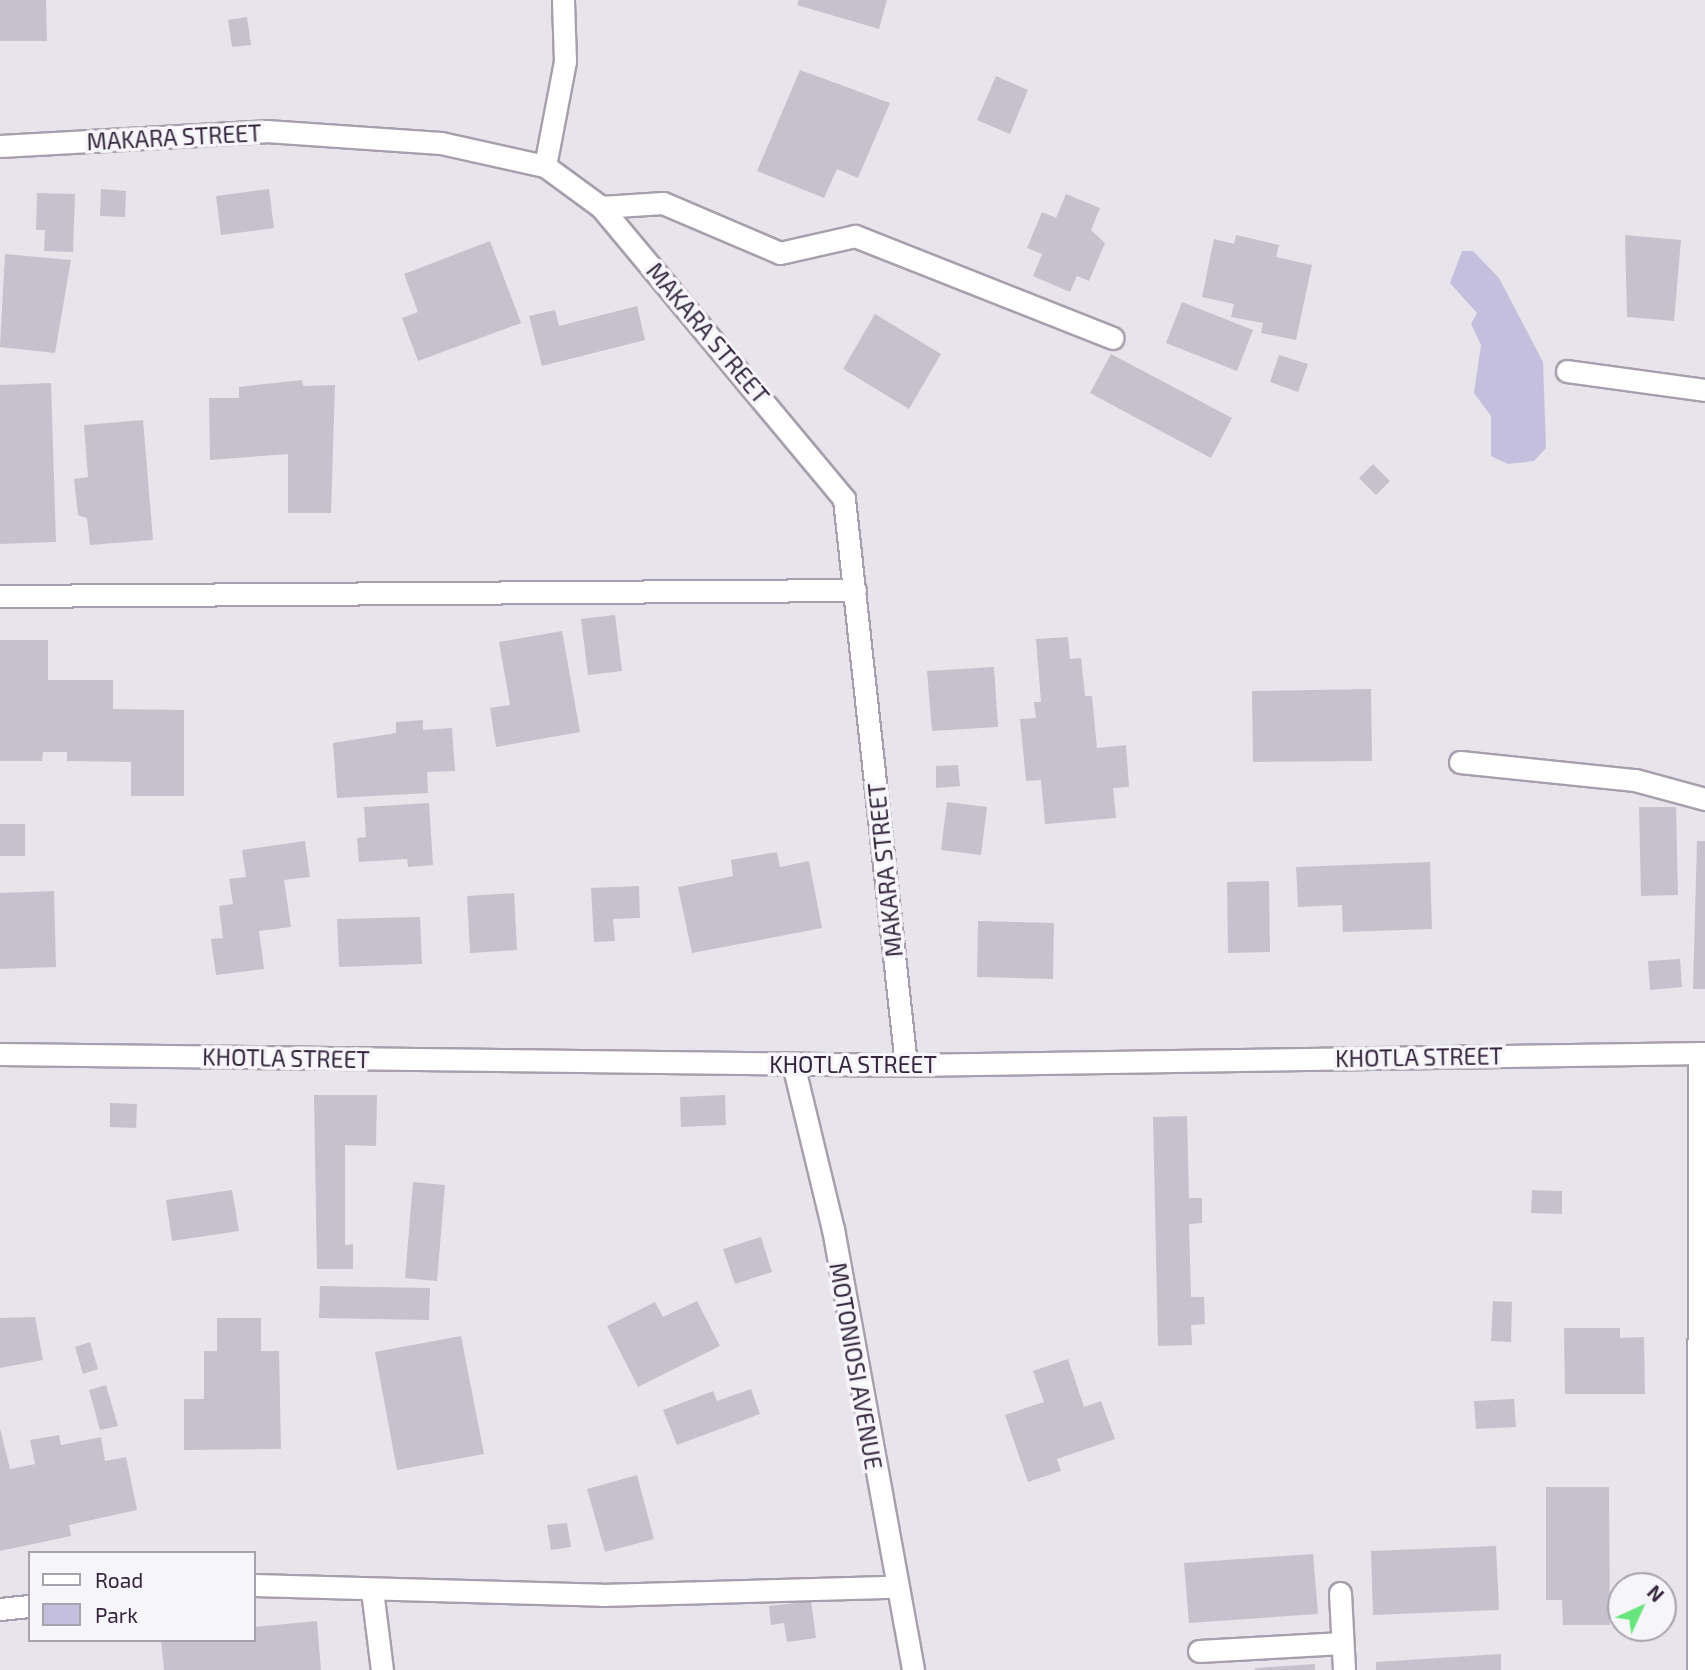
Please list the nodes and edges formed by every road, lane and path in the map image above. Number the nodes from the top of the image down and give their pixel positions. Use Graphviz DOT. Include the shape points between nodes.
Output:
graph roads {
  1 [pos="563,0"];
  2 [pos="0,146"];
  3 [pos="545,166"];
  4 [pos="601,206"];
  5 [pos="1112,338"];
  6 [pos="1567,371"];
  7 [pos="1705,390"];
  8 [pos="855,590"];
  9 [pos="0,596"];
  10 [pos="1460,762"];
  11 [pos="1705,799"];
  12 [pos="1702,1053"];
  13 [pos="0,1054"];
  14 [pos="793,1064"];
  15 [pos="906,1065"];
  16 [pos="256,1585"];
  17 [pos="894,1587"];
  18 [pos="372,1590"];
  19 [pos="1340,1593"];
  20 [pos="28,1606"];
  21 [pos="0,1609"];
  22 [pos="1342,1643"];
  23 [pos="1199,1651"];
  24 [pos="382,1670"];
  25 [pos="914,1670"];
  26 [pos="1344,1670"];
  27 [pos="1698,1670"];
  1 -- 3 [label="street" via="565,61"];
  2 -- 3 [label="street, MAKARA STREET" via="266,131 441,143"];
  3 -- 4 [label="street, MAKARA STREET"];
  4 -- 5 [label="street" via="663,204 780,253 855,236"];
  4 -- 8 [label="street, MAKARA STREET" via="844,499"];
  6 -- 7 [label="street"];
  8 -- 9 [label="street"];
  8 -- 15 [label="street, MAKARA STREET"];
  10 -- 11 [label="street" via="1635,780"];
  12 -- 15 [label="street, KHOTLA STREET"];
  12 -- 27 [label="street"];
  13 -- 14 [label="street, KHOTLA STREET"];
  14 -- 15 [label="street, KHOTLA STREET"];
  14 -- 17 [label="street, MOTONIOSI AVENUE" via="833,1229"];
  16 -- 18 [label="street"];
  17 -- 18 [label="street" via="603,1595"];
  17 -- 25 [label="street, MOTONIOSI AVENUE"];
  18 -- 24 [label="street"];
  19 -- 22 [label="street"];
  20 -- 21 [label="street"];
  22 -- 23 [label="street"];
  22 -- 26 [label="street"];
}
